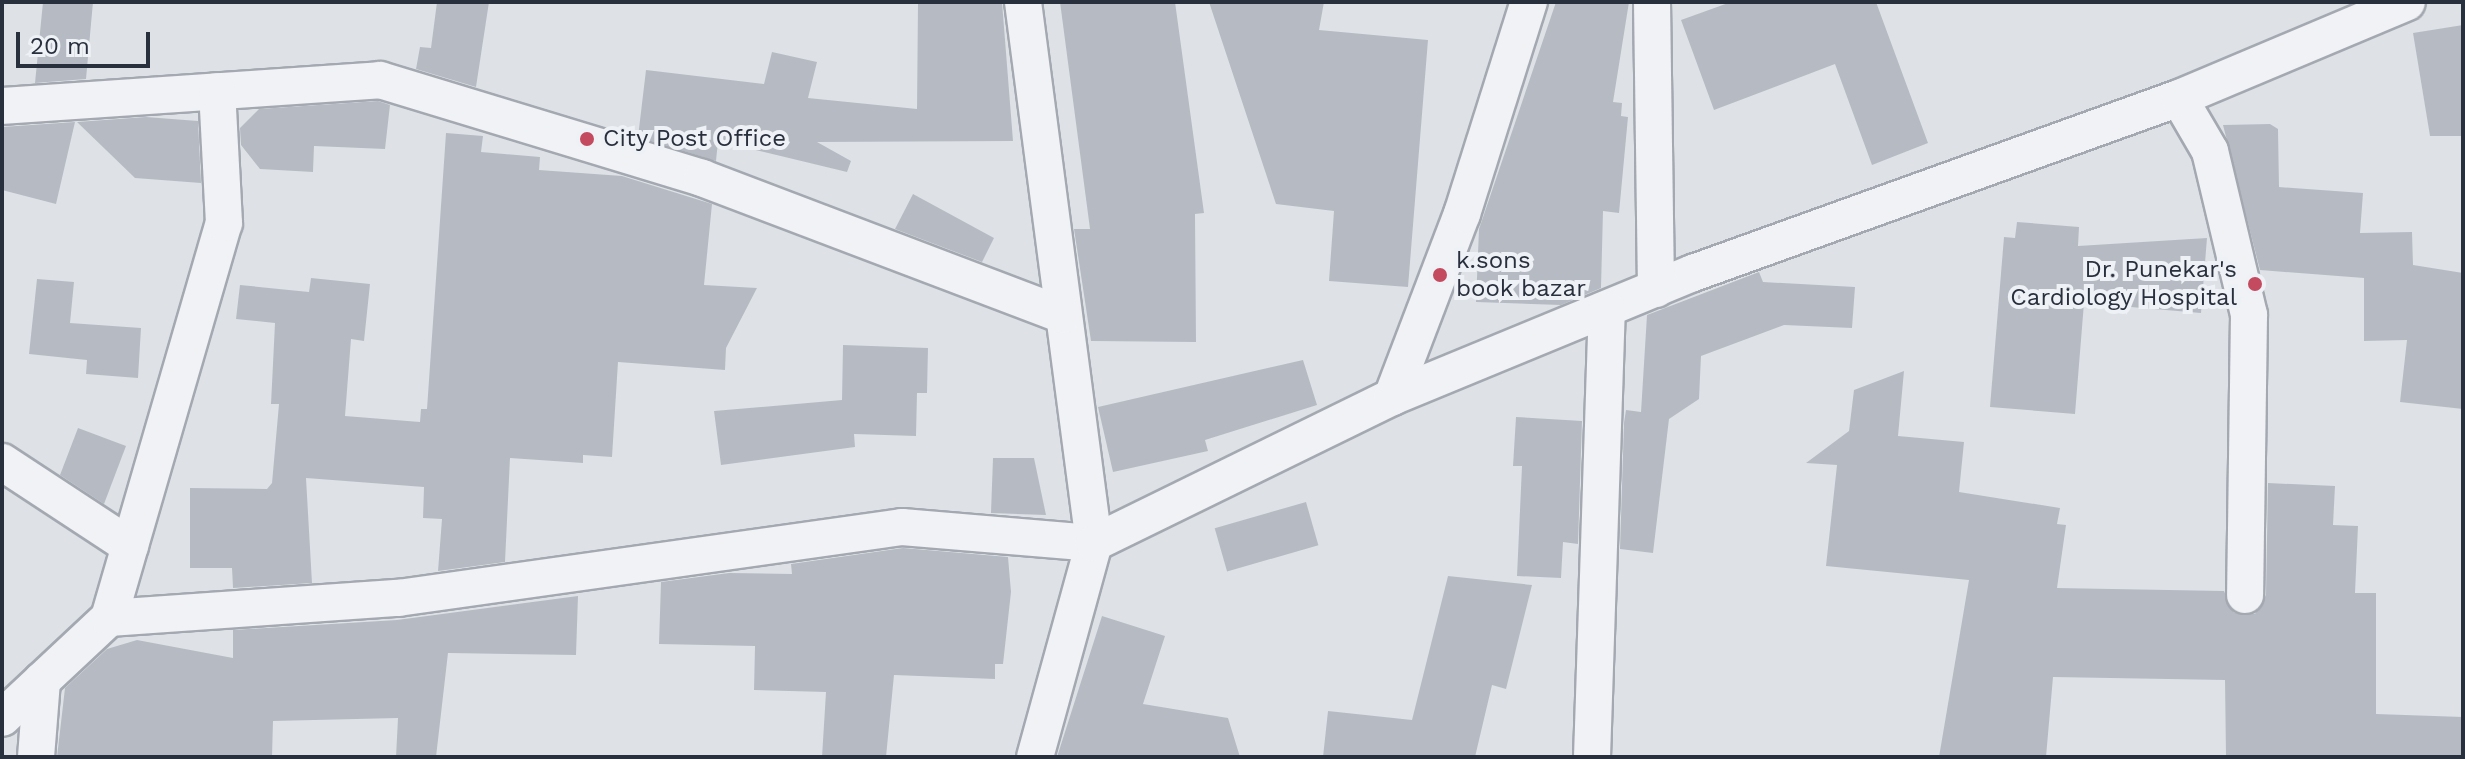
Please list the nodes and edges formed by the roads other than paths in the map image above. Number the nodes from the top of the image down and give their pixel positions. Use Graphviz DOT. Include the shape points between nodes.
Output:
graph roads {
  1 [pos="1023,2"];
  2 [pos="1529,2"];
  3 [pos="1652,2"];
  4 [pos="2407,2"];
  5 [pos="217,91"];
  6 [pos="2179,98"];
  7 [pos="2,106"];
  8 [pos="1656,289"];
  9 [pos="1607,309"];
  10 [pos="1063,315"];
  11 [pos="1392,397"];
  12 [pos="2,462"];
  13 [pos="1094,543"];
  14 [pos="130,546"];
  15 [pos="2245,595"];
  16 [pos="109,618"];
  17 [pos="42,680"];
  18 [pos="2,718"];
  19 [pos="36,757"];
  20 [pos="1035,757"];
  21 [pos="1592,757"];
  1 -- 10 [label="street"];
  2 -- 11 [label="street" via="1462,214"];
  3 -- 8 [label="street"];
  4 -- 6 [label="street"];
  5 -- 7 [label="street"];
  5 -- 10 [label="street" via="380,80 702,178"];
  5 -- 14 [label="street" via="224,223"];
  6 -- 8 [label="street"];
  6 -- 15 [label="street" via="2210,151 2249,315"];
  8 -- 9 [label="street"];
  9 -- 11 [label="street"];
  9 -- 21 [label="street"];
  10 -- 13 [label="street"];
  11 -- 13 [label="street"];
  12 -- 14 [label="street"];
  13 -- 16 [label="street" via="902,527 398,598"];
  13 -- 20 [label="street"];
  14 -- 16 [label="street"];
  16 -- 17 [label="street"];
  17 -- 18 [label="street"];
  17 -- 19 [label="street"];
}
